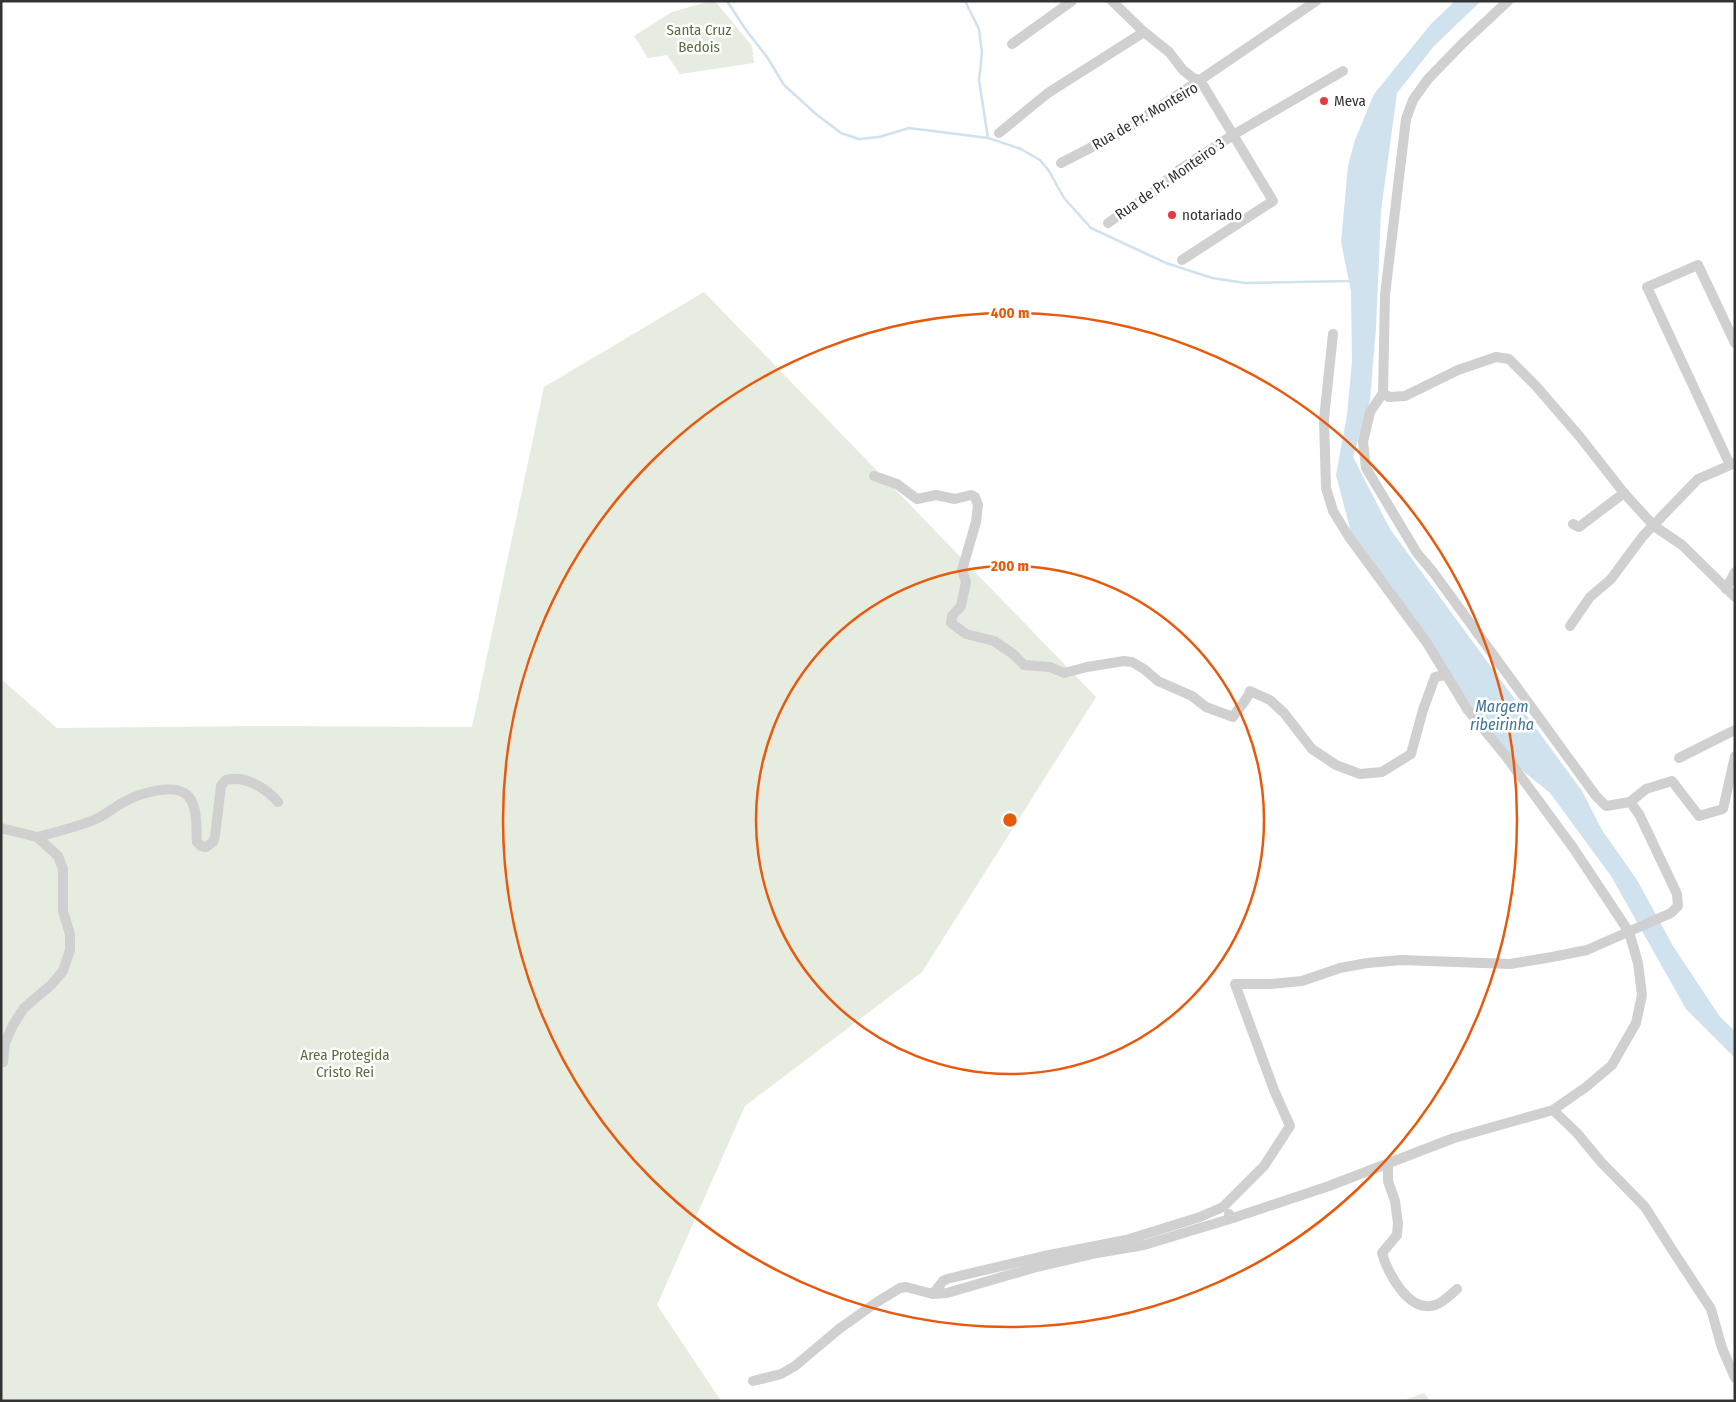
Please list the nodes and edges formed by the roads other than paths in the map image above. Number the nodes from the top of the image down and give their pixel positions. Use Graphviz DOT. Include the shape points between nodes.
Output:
graph roads {
  1 [pos="1072,1"];
  2 [pos="1112,1"];
  3 [pos="1316,1"];
  4 [pos="1508,1"];
  5 [pos="1144,32"];
  6 [pos="1012,44"];
  7 [pos="1343,71"];
  8 [pos="1200,80"];
  9 [pos="999,133"];
  10 [pos="1233,135"];
  11 [pos="1061,163"];
  12 [pos="1108,223"];
  13 [pos="1182,260"];
  14 [pos="1332,334"];
  15 [pos="1735,343"];
  16 [pos="1383,393"];
  17 [pos="1732,464"];
  18 [pos="874,476"];
  19 [pos="1624,493"];
  20 [pos="1572,524"];
  21 [pos="1654,526"];
  22 [pos="1735,572"];
  23 [pos="1726,589"];
  24 [pos="1735,597"];
  25 [pos="1570,626"];
  26 [pos="1446,674"];
  27 [pos="1735,730"];
  28 [pos="1735,756"];
  29 [pos="1679,758"];
  30 [pos="278,802"];
  31 [pos="1630,802"];
  32 [pos="1,828"];
  33 [pos="37,837"];
  34 [pos="1633,931"];
  35 [pos="3,1062"];
  36 [pos="1553,1110"];
  37 [pos="1388,1163"];
  38 [pos="1223,1207"];
  39 [pos="1233,1218"];
  40 [pos="1457,1289"];
  41 [pos="933,1294"];
  42 [pos="1735,1378"];
  43 [pos="753,1381"];
  1 -- 6 [label="street"];
  2 -- 5 [label="street"];
  3 -- 8 [label="street"];
  4 -- 16 [label="street" via="1428,79 1413,100 1406,119 1384,294"];
  5 -- 8 [label="street" via="1169,52 1183,70"];
  5 -- 9 [label="street" via="1048,93"];
  7 -- 10 [label="street"];
  8 -- 10 [label="street, Rua de Pr. Monteiro"];
  8 -- 11 [label="street, Rua de Pr. Monteiro" via="1125,130"];
  10 -- 12 [label="street, Rua de Pr. Monteiro 3" via="1176,172"];
  10 -- 13 [label="street, Rua de Pr. Monteiro" via="1273,201"];
  14 -- 26 [label="street" via="1324,419 1326,488 1333,511"];
  15 -- 17 [label="street" via="1698,265 1647,287"];
  16 -- 19 [label="street" via="1389,397 1404,396 1458,370 1496,358 1509,358 1580,437"];
  16 -- 31 [label="street" via="1370,412 1363,442 1366,468 1378,489 1417,553 1596,796 1606,806"];
  17 -- 21 [label="street" via="1698,479"];
  18 -- 26 [label="street" via="897,484 917,499 936,495 955,499 975,497 978,506 976,522 962,570 966,582 961,606 952,616 951,623 966,634 994,641 1024,665 1050,667 1064,672 1132,662 1158,681 1192,696 1206,707 1234,716 1248,699 1250,691 1270,700 1284,713 1312,749 1336,765 1360,774 1382,772 1411,754 1435,677"];
  19 -- 20 [label="street" via="1579,527"];
  19 -- 21 [label="street"];
  21 -- 23 [label="street" via="1682,545"];
  21 -- 25 [label="street" via="1611,579 1590,597"];
  22 -- 23 [label="street"];
  23 -- 24 [label="street"];
  26 -- 34 [label="street" via="1467,708 1541,802"];
  27 -- 29 [label="street"];
  28 -- 31 [label="street" via="1723,809 1699,816 1672,781 1646,789"];
  30 -- 33 [label="street" via="250,782 235,778 226,780 221,786 215,836 206,847 197,842 192,802 185,793 174,789 135,796 96,819"];
  31 -- 34 [label="street" via="1639,814 1677,894 1678,906 1671,913"];
  32 -- 33 [label="street"];
  33 -- 35 [label="street" via="58,856 63,869 63,912 70,934 70,950 63,971 24,1008 13,1025 5,1043"];
  34 -- 36 [label="street" via="1642,995 1636,1023 1612,1065"];
  34 -- 38 [label="street" via="1587,950 1510,964 1394,960 1340,968 1302,981 1235,984 1290,1126 1264,1166"];
  36 -- 37 [label="street" via="1454,1138"];
  36 -- 42 [label="street" via="1646,1207 1711,1309"];
  37 -- 39 [label="street"];
  37 -- 40 [label="street" via="1388,1181 1398,1223 1397,1235 1382,1253 1384,1262 1400,1290 1420,1305 1433,1306"];
  38 -- 39 [label="street"];
  38 -- 41 [label="street" via="1200,1218 1126,1240 947,1279"];
  39 -- 41 [label="street" via="1144,1245 1097,1253"];
  41 -- 43 [label="street" via="900,1288 839,1329 795,1366 782,1374"];
}
